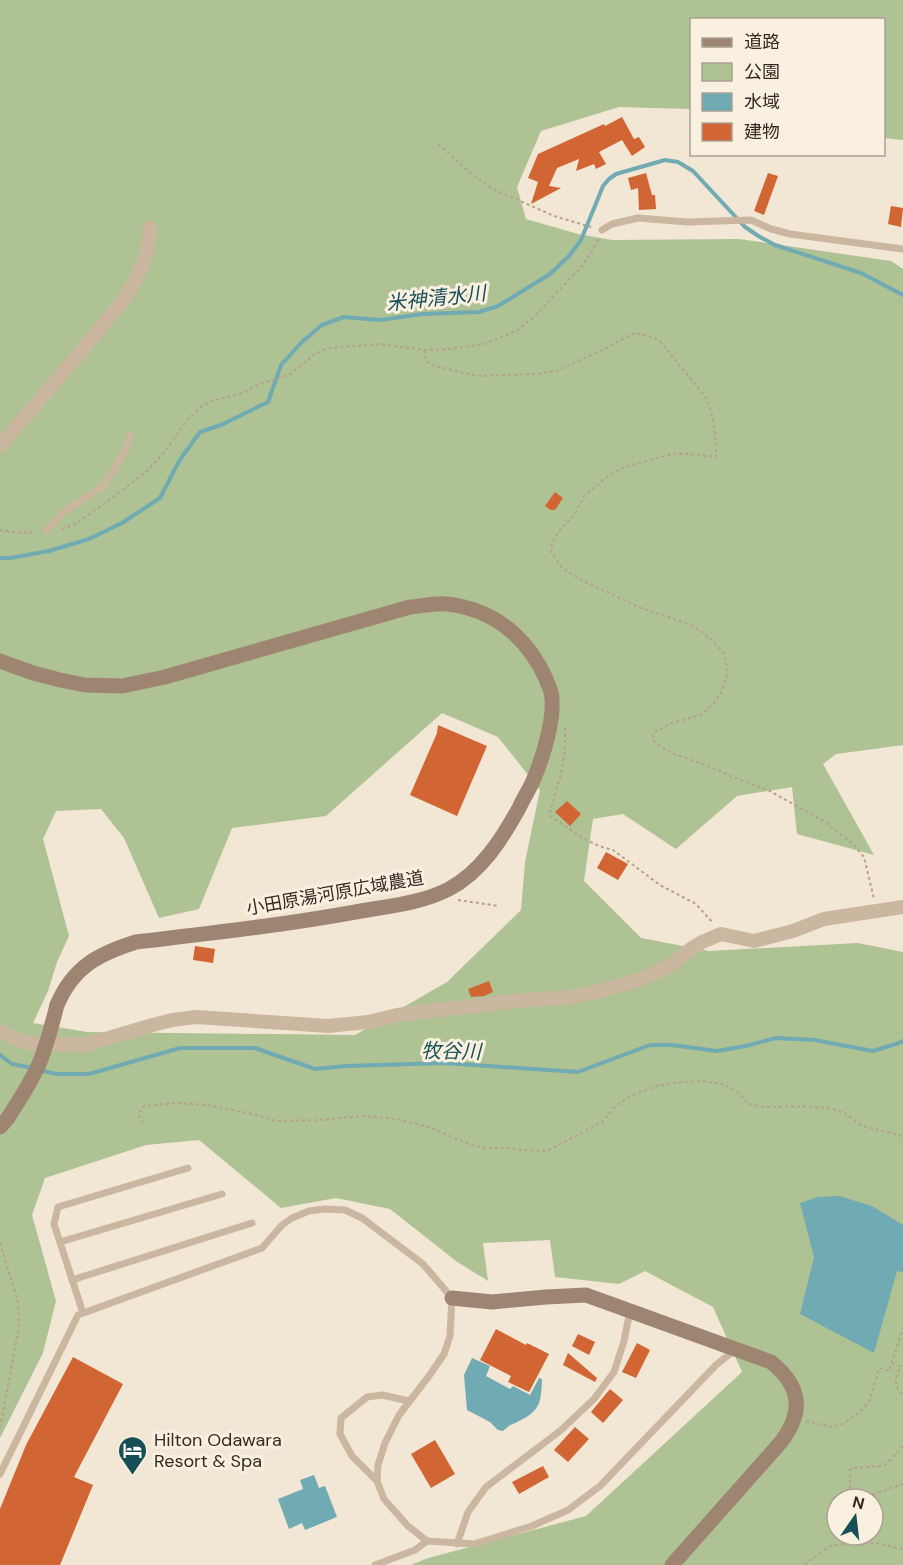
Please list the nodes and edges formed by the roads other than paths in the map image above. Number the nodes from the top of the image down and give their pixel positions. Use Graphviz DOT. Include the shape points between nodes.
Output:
graph roads {
  1 [pos="150,228"];
  2 [pos="599,229"];
  3 [pos="903,249"];
  4 [pos="130,436"];
  5 [pos="0,446"];
  6 [pos="46,531"];
  7 [pos="0,661"];
  8 [pos="903,907"];
  9 [pos="0,1031"];
  10 [pos="4,1122"];
  11 [pos="188,1168"];
  12 [pos="222,1194"];
  13 [pos="252,1222"];
  14 [pos="60,1242"];
  15 [pos="72,1280"];
  16 [pos="452,1298"];
  17 [pos="630,1310"];
  18 [pos="83,1313"];
  19 [pos="736,1349"];
  20 [pos="409,1401"];
  21 [pos="0,1474"];
  22 [pos="377,1481"];
  23 [pos="427,1541"];
  24 [pos="457,1544"];
  25 [pos="375,1565"];
  26 [pos="672,1565"];
  1 -- 5 [label="street" via="147,252 124,298"];
  2 -- 3 [label="lane" via="638,218 687,222 751,220 790,234"];
  4 -- 6 [label="lane" via="103,486 62,513"];
  7 -- 10 [label="street, 小田原湯河原広域農道, bridge" via="60,680 122,686 410,607 447,604 477,610 500,621 517,636 541,669 551,692 552,710 535,778 507,829 470,875 420,901 272,926 136,942 97,957 70,980 62,993 39,1066"];
  8 -- 9 [label="street" via="824,919 754,941 722,934 702,942 656,973 570,997 328,1026 196,1017 85,1045 32,1044"];
  11 -- 14 [label="lane" via="58,1207 54,1224"];
  12 -- 14 [label="lane"];
  13 -- 15 [label="lane"];
  14 -- 15 [label="lane"];
  15 -- 18 [label="lane"];
  16 -- 17 [label="street" via="492,1302 586,1295"];
  16 -- 18 [label="lane" via="423,1264 362,1218 345,1210 325,1209 292,1218 262,1248"];
  16 -- 20 [label="lane" via="450,1336 444,1354"];
  17 -- 19 [label="street"];
  17 -- 24 [label="lane" via="614,1372 594,1399 560,1431 486,1486 468,1512"];
  18 -- 21 [label="lane" via="78,1315"];
  19 -- 24 [label="lane" via="600,1486 568,1510 532,1527 474,1544"];
  19 -- 26 [label="street" via="771,1362 783,1372 795,1396 795,1418 781,1442"];
  20 -- 22 [label="lane" via="385,1443"];
  20 -- 22 [label="lane" via="382,1395 367,1397 341,1418 340,1434 352,1456"];
  22 -- 23 [label="lane" via="384,1499"];
  23 -- 24 [label="lane"];
  23 -- 25 [label="lane" via="415,1550"];
}
